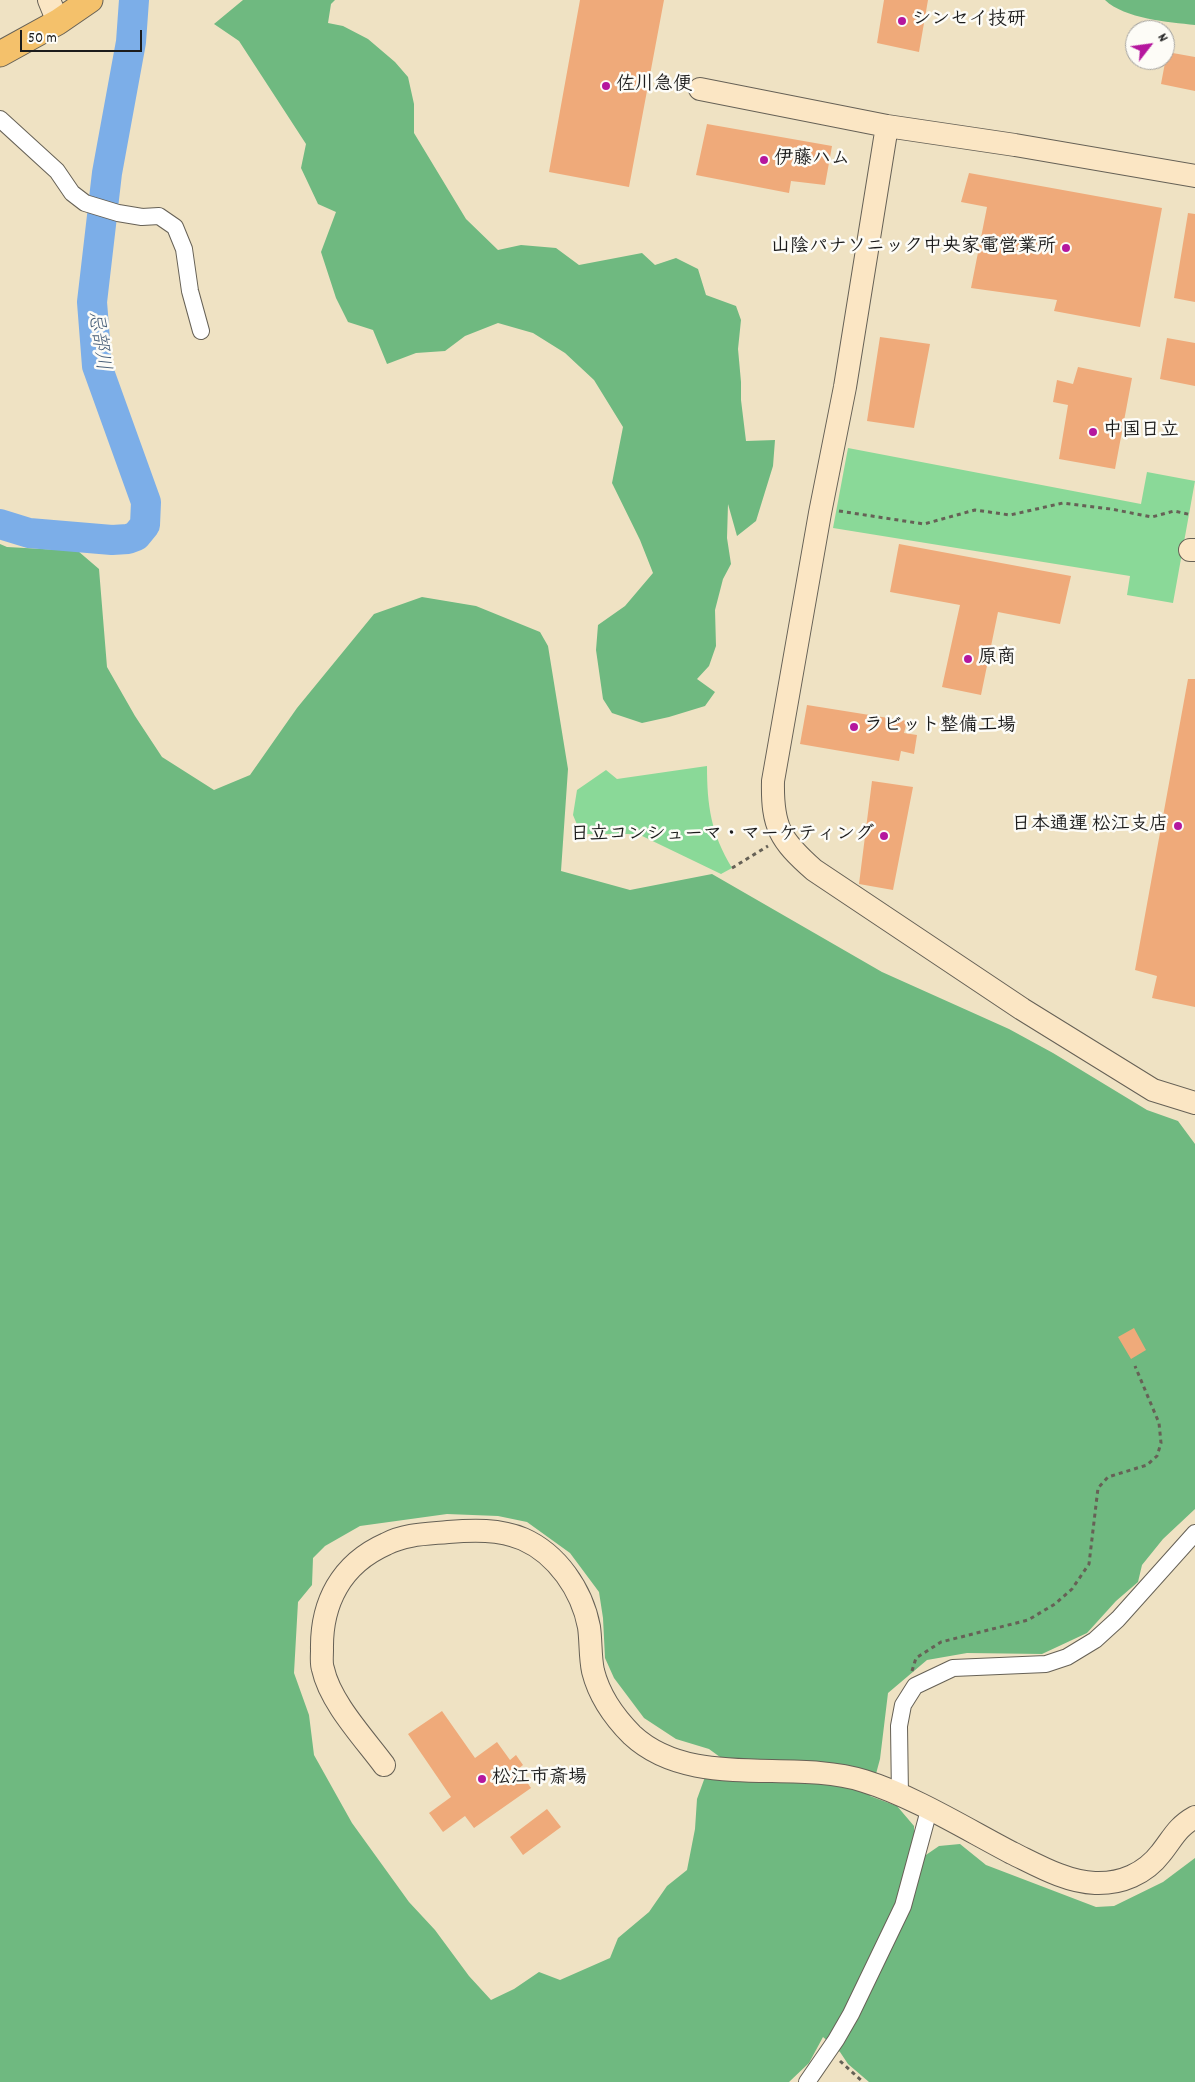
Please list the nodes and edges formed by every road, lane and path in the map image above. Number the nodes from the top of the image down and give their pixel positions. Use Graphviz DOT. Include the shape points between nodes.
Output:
graph roads {
  1 [pos="90,0"];
  2 [pos="54,11"];
  3 [pos="0,54"];
  4 [pos="700,89"];
  5 [pos="0,120"];
  6 [pos="887,126"];
  7 [pos="1195,176"];
  8 [pos="201,331"];
  9 [pos="830,509"];
  10 [pos="1192,515"];
  11 [pos="773,843"];
  12 [pos="732,868"];
  13 [pos="1195,1103"];
  14 [pos="1135,1366"];
  15 [pos="1195,1532"];
  16 [pos="915,1686"];
  17 [pos="384,1765"];
  18 [pos="900,1796"];
  19 [pos="929,1810"];
  20 [pos="1195,1817"];
  21 [pos="829,2051"];
  22 [pos="807,2082"];
  23 [pos="863,2082"];
  1 -- 2 [label="main road"];
  2 -- 3 [label="main road"];
  4 -- 6 [label="street"];
  5 -- 8 [label="street" via="57,171 72,193 85,203 118,213 159,216 175,227 184,249 190,291"];
  6 -- 7 [label="street"];
  6 -- 13 [label="street" via="845,387 773,781 773,806 780,833 792,851 814,870 1022,1009 1153,1090"];
  9 -- 10 [label="path" via="924,524 975,510 1010,515 1063,503 1152,517 1174,511"];
  11 -- 12 [label="path"];
  14 -- 16 [label="path" via="1159,1423 1162,1443 1157,1456 1147,1465 1108,1477 1098,1488 1089,1564 1072,1589 1028,1620 941,1642 916,1658 912,1671"];
  15 -- 16 [label="street" via="1118,1619 1095,1640 1067,1657 1046,1664 953,1668"];
  16 -- 18 [label="street" via="904,1705 898,1726"];
  17 -- 18 [label="street" via="333,1694 322,1668 322,1630 329,1601 343,1576 364,1556 387,1543 409,1536 487,1531 523,1540 540,1549 568,1577 584,1607 598,1686 620,1722 647,1747 700,1766 841,1775"];
  18 -- 19 [label="street"];
  19 -- 20 [label="street" via="1036,1865 1078,1881 1095,1883 1126,1879 1140,1873 1162,1852 1180,1827"];
  19 -- 21 [label="street" via="903,1906 855,2007"];
  21 -- 22 [label="street"];
  21 -- 23 [label="path"];
}
